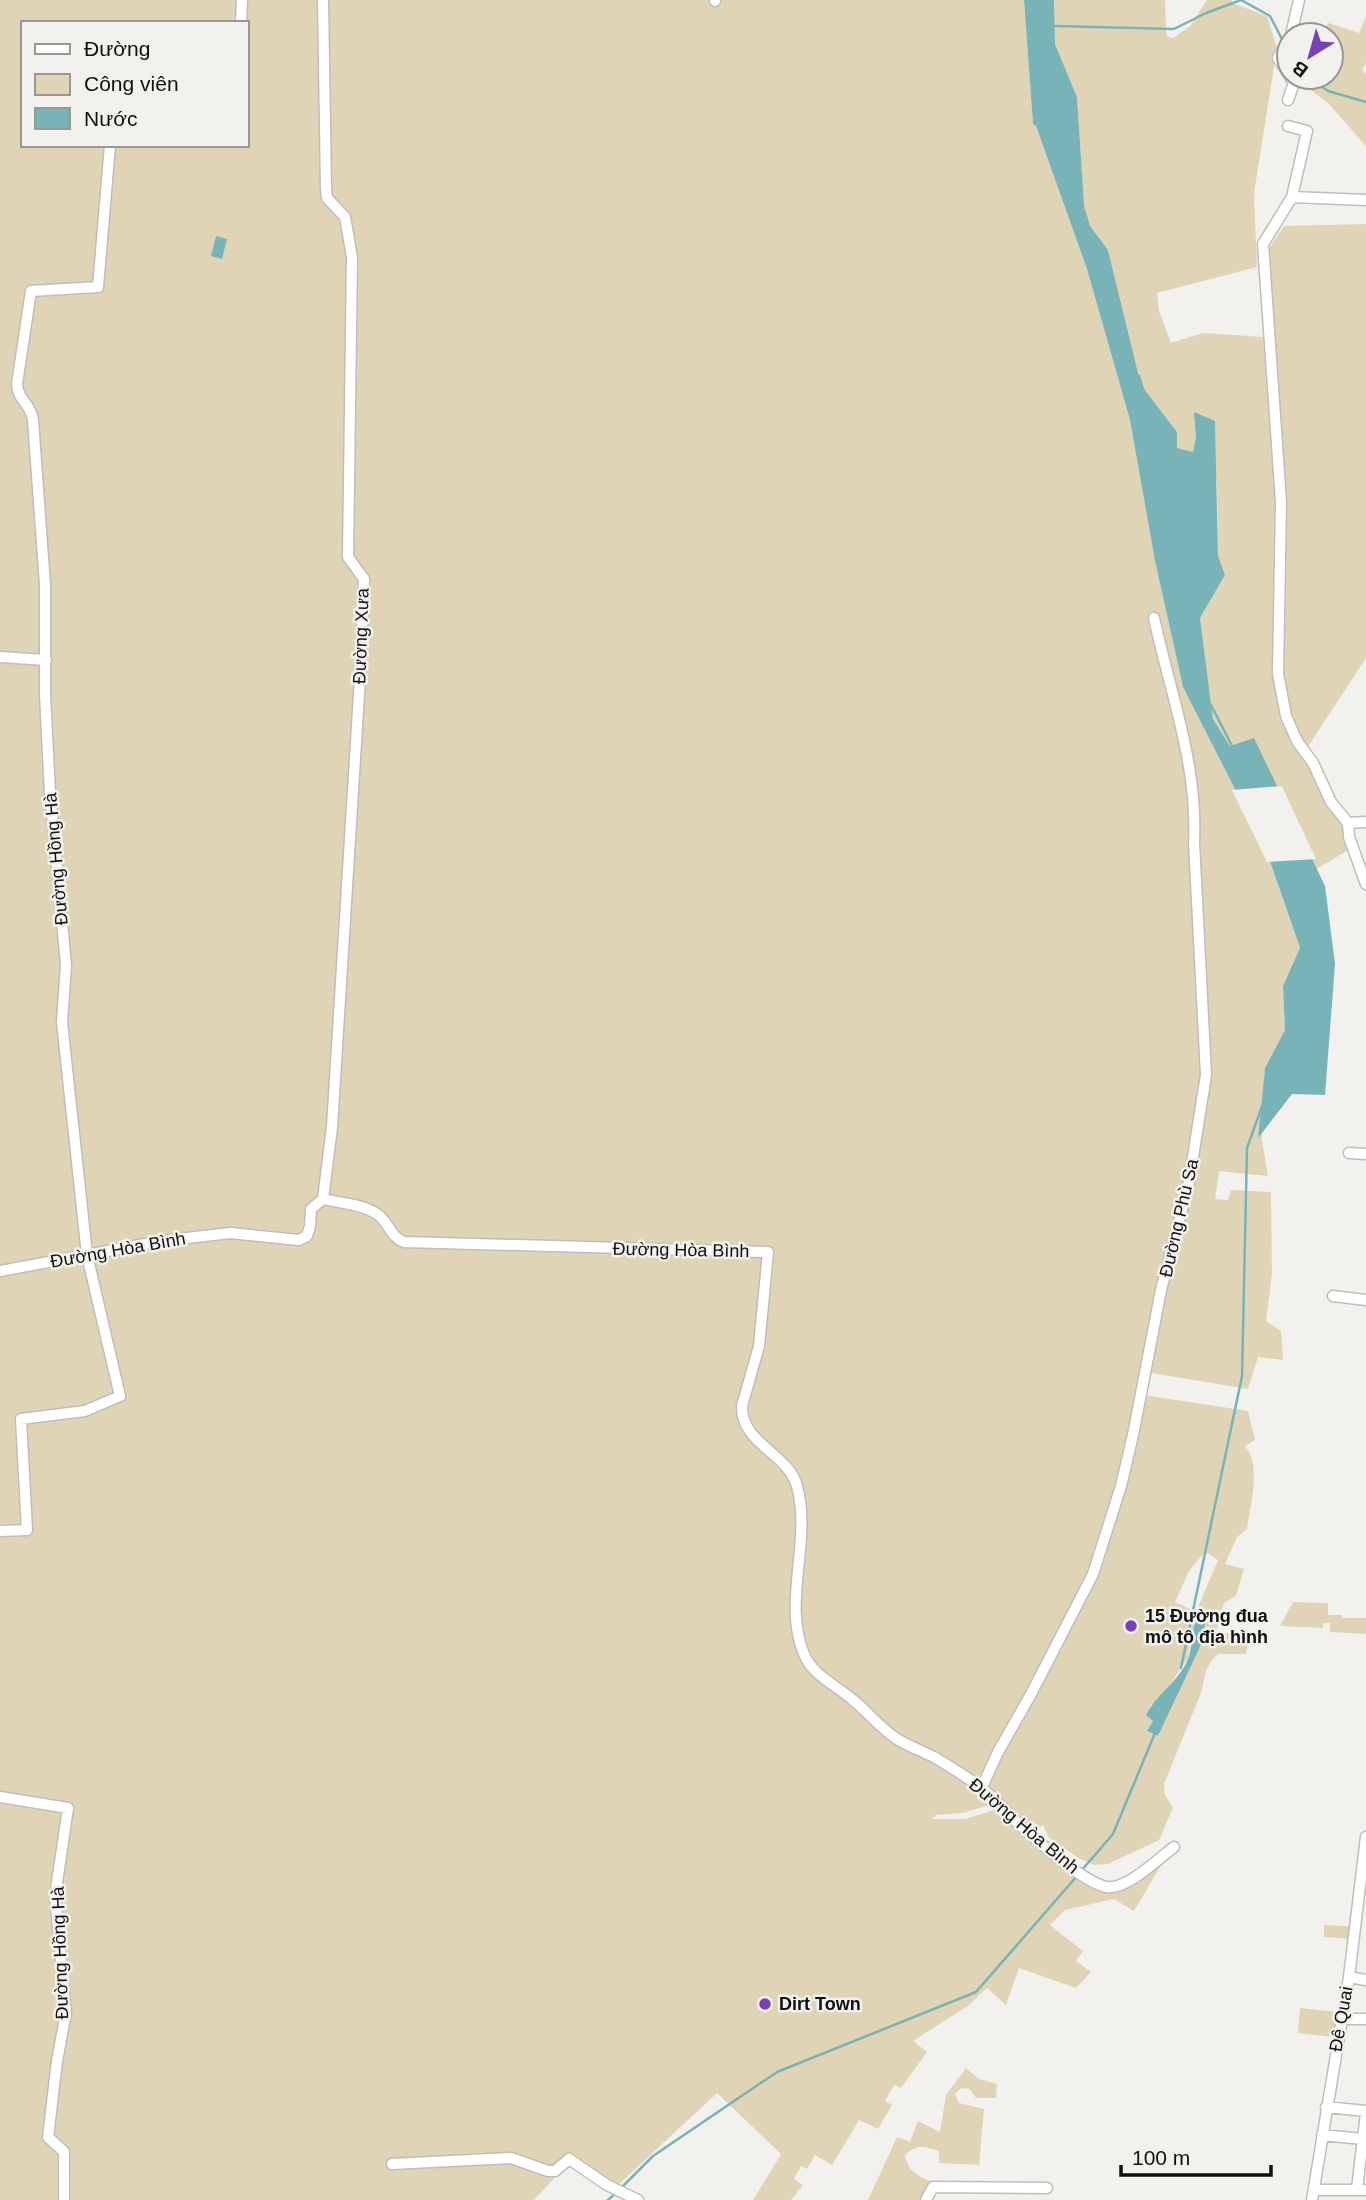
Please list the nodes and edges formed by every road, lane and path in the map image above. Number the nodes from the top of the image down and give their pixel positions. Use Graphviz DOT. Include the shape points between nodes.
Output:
graph roads {
  1 [pos="242,0"];
  2 [pos="323,0"];
  3 [pos="1299,0"];
  4 [pos="241,21"];
  5 [pos="1294,21"];
  6 [pos="1291,91"];
  7 [pos="1288,100"];
  8 [pos="1288,126"];
  9 [pos="110,147"];
  10 [pos="1292,197"];
  11 [pos="1366,200"];
  12 [pos="1154,618"];
  13 [pos="0,657"];
  14 [pos="46,660"];
  15 [pos="1366,822"];
  16 [pos="1348,823"];
  17 [pos="1366,884"];
  18 [pos="1349,1153"];
  19 [pos="1366,1154"];
  20 [pos="323,1199"];
  21 [pos="87,1255"];
  22 [pos="0,1270"];
  23 [pos="1333,1296"];
  24 [pos="1366,1300"];
  25 [pos="0,1531"];
  26 [pos="982,1787"];
  27 [pos="0,1797"];
  28 [pos="1366,1837"];
  29 [pos="1174,1847"];
  30 [pos="1364,1863"];
  31 [pos="1363,1882"];
  32 [pos="1361,1908"];
  33 [pos="1349,1977"];
  34 [pos="1366,1980"];
  35 [pos="1342,2019"];
  36 [pos="1366,2019"];
  37 [pos="1326,2107"];
  38 [pos="1366,2112"];
  39 [pos="1322,2135"];
  40 [pos="1363,2139"];
  41 [pos="392,2164"];
  42 [pos="1047,2188"];
  43 [pos="1362,2190"];
  44 [pos="1313,2195"];
  45 [pos="64,2200"];
  46 [pos="638,2200"];
  47 [pos="926,2200"];
  1 -- 4 [label="street"];
  2 -- 20 [label="street, Đường Xưa" via="327,198 345,217 352,257 348,557 364,579 342,984"];
  3 -- 5 [label="street"];
  6 -- 7 [label="street"];
  8 -- 10 [label="street" via="1307,131"];
  9 -- 14 [label="street, Đường Hồng Hà" via="98,287 31,292 17,384 33,420"];
  10 -- 11 [label="street"];
  10 -- 16 [label="street" via="1263,244 1281,502 1278,674 1286,716 1297,741"];
  12 -- 26 [label="street, Đường Phù Sa" via="1183,730 1195,818 1206,1075 1202,1110 1133,1435 1093,1574"];
  13 -- 14 [label="street"];
  14 -- 21 [label="street, Đường Hồng Hà" via="50,793 66,965 62,1022"];
  15 -- 16 [label="street"];
  16 -- 17 [label="street"];
  18 -- 19 [label="street"];
  20 -- 21 [label="street, Đường Hòa Bình" via="311,1209 307,1236 299,1240 230,1233"];
  20 -- 26 [label="street, Đường Hòa Bình" via="376,1213 404,1242 768,1252 759,1346 742,1415 758,1441 791,1470 797,1486 803,1534 795,1610 804,1656 824,1679 894,1737"];
  21 -- 22 [label="street, Đường Hòa Bình"];
  21 -- 25 [label="street, Đường Hồng Hà" via="120,1396 85,1411 21,1419 27,1530"];
  23 -- 24 [label="street"];
  26 -- 29 [label="street, Đường Hòa Bình" via="1060,1860 1108,1887 1145,1870"];
  27 -- 45 [label="street, Đường Hồng Hà" via="68,1808 55,1896 66,2013 48,2137 64,2152"];
  28 -- 30 [label="street, Đê Quai"];
  30 -- 31 [label="street, Đê Quai"];
  31 -- 32 [label="street, Đê Quai"];
  32 -- 33 [label="street, Đê Quai"];
  33 -- 34 [label="street"];
  33 -- 35 [label="street, Đê Quai"];
  35 -- 36 [label="street"];
  35 -- 37 [label="street, Đê Quai"];
  37 -- 38 [label="street"];
  37 -- 39 [label="street, Đê Quai"];
  38 -- 40 [label="street"];
  39 -- 40 [label="street"];
  39 -- 44 [label="street, Đê Quai"];
  40 -- 43 [label="street"];
  41 -- 46 [label="street" via="511,2158 555,2171 569,2159"];
  42 -- 47 [label="street" via="933,2187"];
  43 -- 44 [label="street"];
}
